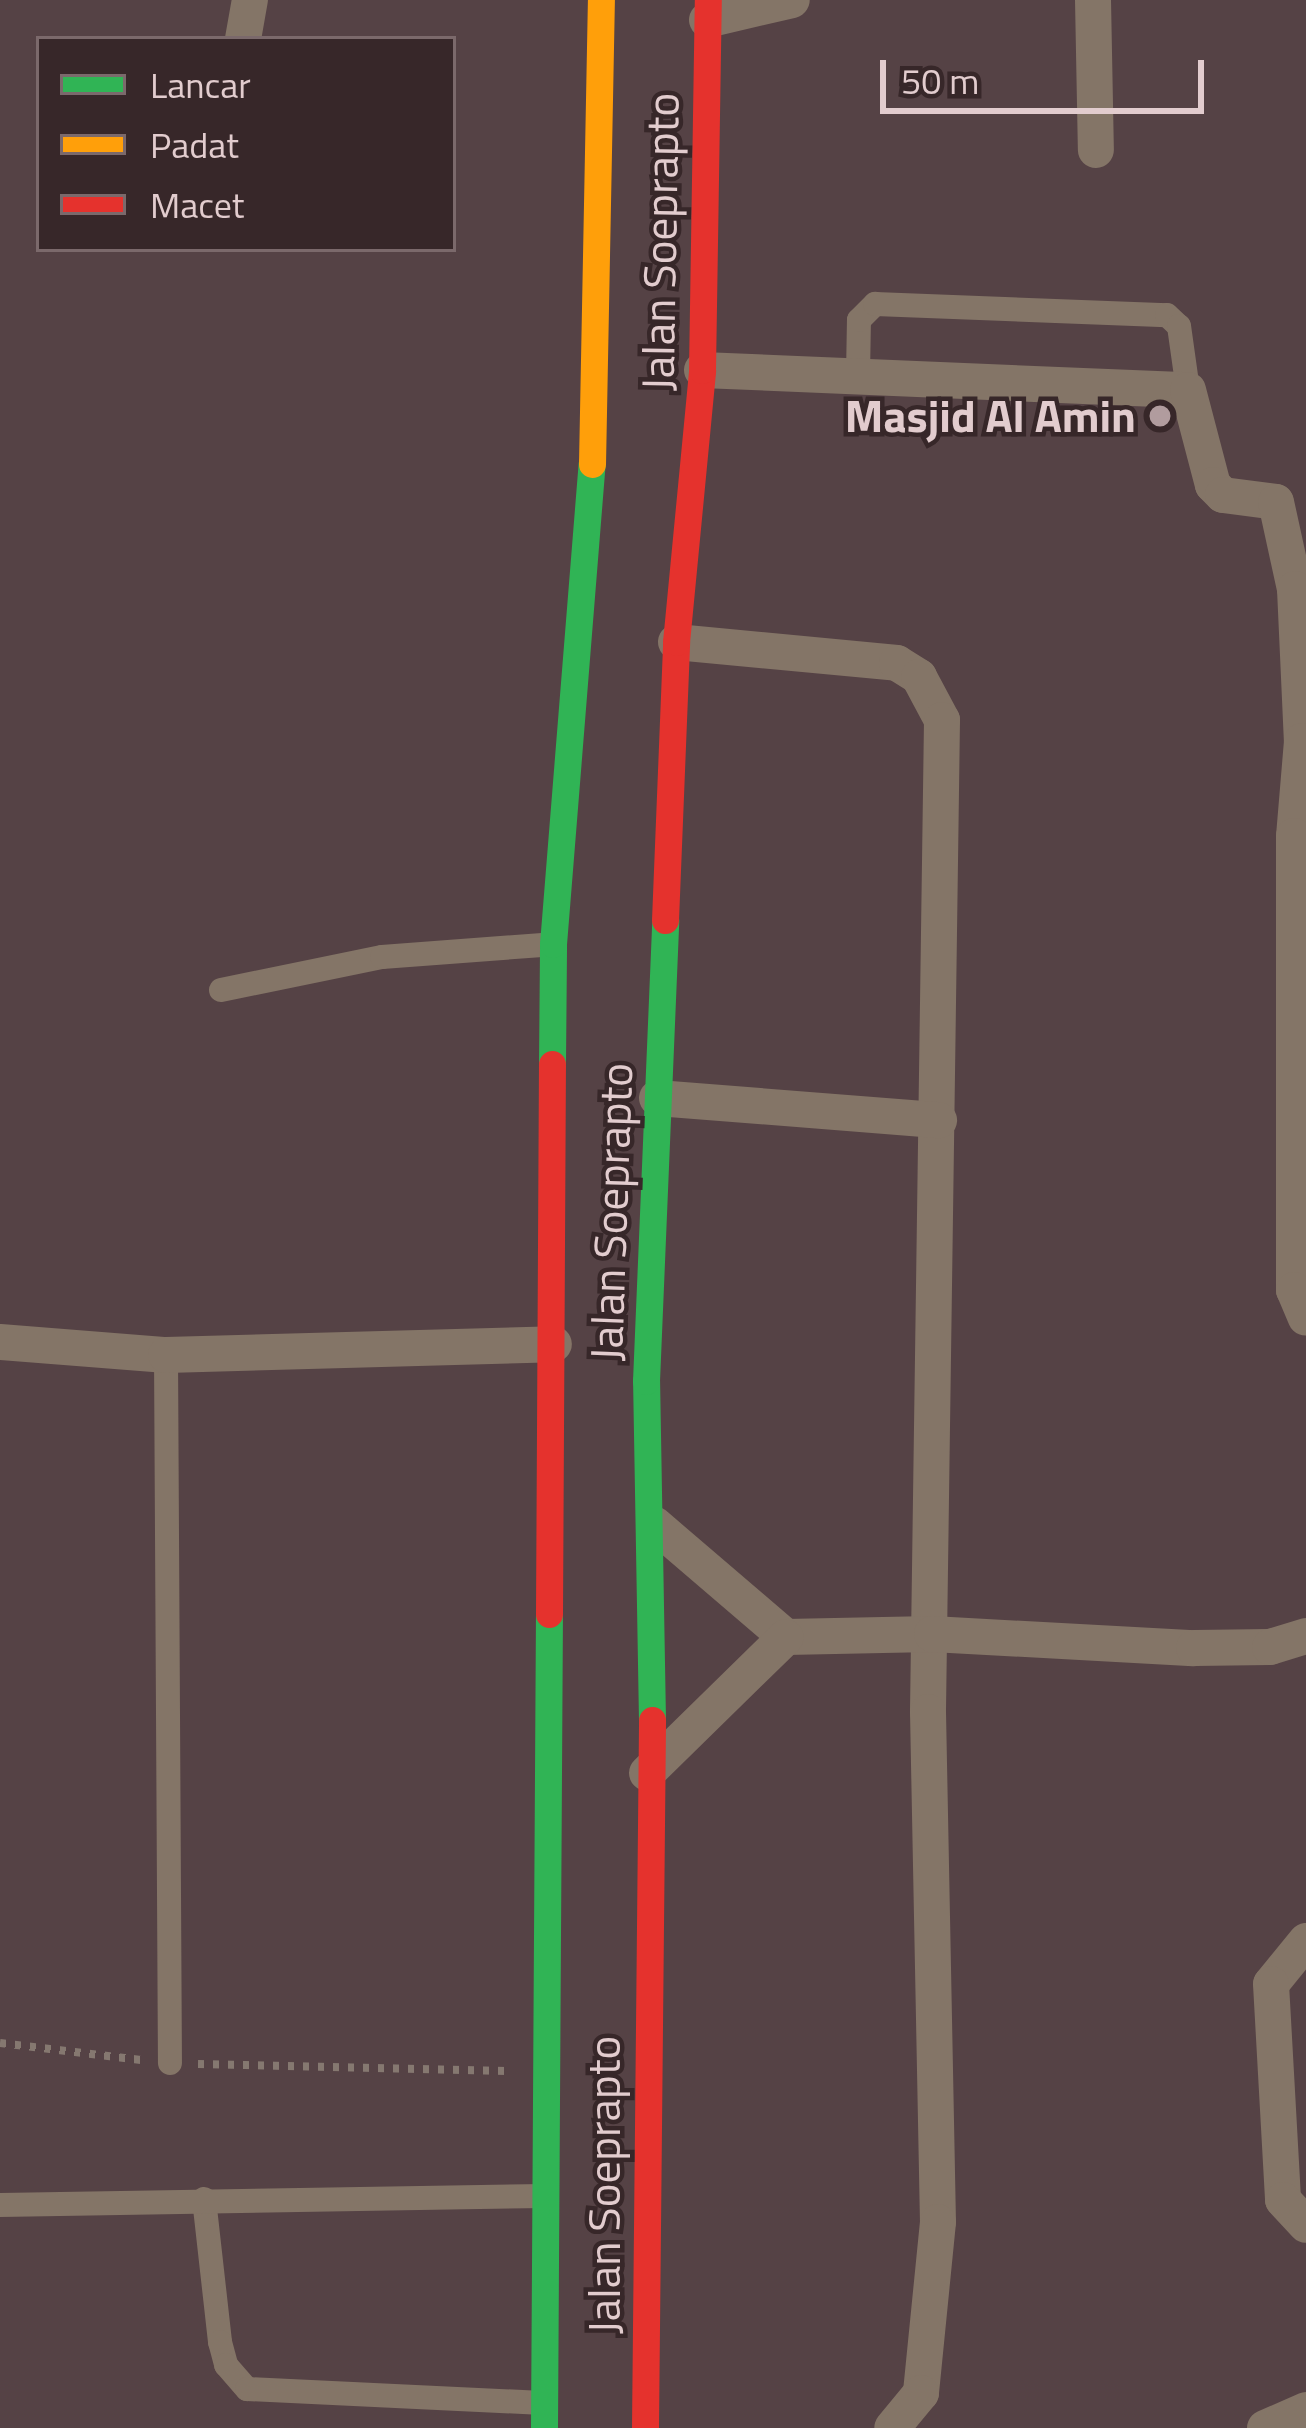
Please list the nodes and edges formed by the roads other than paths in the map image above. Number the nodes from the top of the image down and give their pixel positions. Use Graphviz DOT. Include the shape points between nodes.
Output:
graph roads {
  1 [pos="250,0"];
  2 [pos="601,0"];
  3 [pos="792,0"];
  4 [pos="1093,0"];
  5 [pos="707,10"];
  6 [pos="244,36"];
  7 [pos="1096,150"];
  8 [pos="703,370"];
  9 [pos="858,375"];
  10 [pos="1188,390"];
  11 [pos="676,642"];
  12 [pos="1304,741"];
  13 [pos="1300,833"];
  14 [pos="553,944"];
  15 [pos="221,990"];
  16 [pos="1302,1085"];
  17 [pos="657,1098"];
  18 [pos="939,1120"];
  19 [pos="1306,1318"];
  20 [pos="0,1342"];
  21 [pos="554,1343"];
  22 [pos="166,1355"];
  23 [pos="654,1524"];
  24 [pos="932,1634"];
  25 [pos="1306,1636"];
  26 [pos="787,1637"];
  27 [pos="646,1773"];
  28 [pos="1306,1941"];
  29 [pos="170,2063"];
  30 [pos="545,2195"];
  31 [pos="204,2199"];
  32 [pos="0,2205"];
  33 [pos="1306,2224"];
  34 [pos="1306,2410"];
  35 [pos="544,2415"];
  36 [pos="645,2428"];
  37 [pos="892,2428"];
  38 [pos="1265,2428"];
  1 -- 6 [label="street"];
  2 -- 14 [label="highway, Jalan Soeprapto" via="596,428"];
  3 -- 5 [label="street"];
  4 -- 7 [label="street"];
  5 -- 8 [label="highway, Jalan Soeprapto"];
  8 -- 9 [label="street"];
  8 -- 11 [label="highway, Jalan Soeprapto"];
  9 -- 10 [label="street"];
  9 -- 10 [label="lane" via="860,320 874,304 1167,315 1179,326"];
  10 -- 12 [label="street" via="1213,484 1223,495 1273,500 1288,530"];
  11 -- 17 [label="highway, Jalan Soeprapto"];
  11 -- 18 [label="street" via="897,663 936,703"];
  12 -- 13 [label="street"];
  13 -- 16 [label="street"];
  14 -- 15 [label="lane" via="382,957"];
  14 -- 21 [label="highway, Jalan Soeprapto"];
  16 -- 19 [label="street" via="1294,1290"];
  17 -- 18 [label="street"];
  17 -- 23 [label="highway, Jalan Soeprapto" via="646,1381"];
  18 -- 24 [label="street"];
  20 -- 22 [label="street"];
  21 -- 22 [label="street"];
  21 -- 30 [label="highway, Jalan Soeprapto"];
  22 -- 29 [label="lane"];
  23 -- 26 [label="street"];
  23 -- 27 [label="highway, Jalan Soeprapto"];
  24 -- 25 [label="street" via="1194,1648 1270,1647"];
  24 -- 26 [label="street"];
  24 -- 37 [label="street" via="938,2222 921,2393"];
  26 -- 27 [label="street"];
  27 -- 36 [label="highway, Jalan Soeprapto"];
  28 -- 33 [label="street" via="1271,1984 1283,2200"];
  30 -- 31 [label="lane"];
  30 -- 35 [label="highway, Jalan Soeprapto"];
  31 -- 32 [label="lane"];
  31 -- 35 [label="lane" via="220,2342 226,2365 247,2389"];
  34 -- 38 [label="street"];
}
